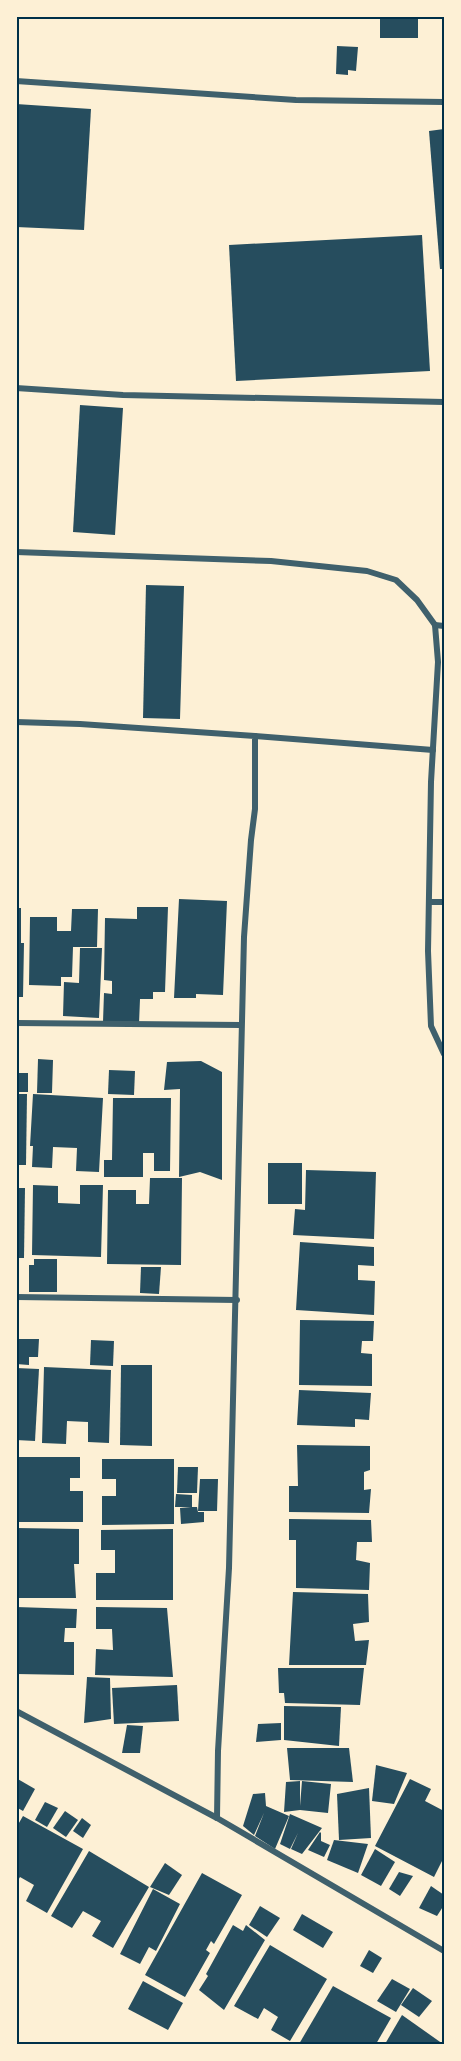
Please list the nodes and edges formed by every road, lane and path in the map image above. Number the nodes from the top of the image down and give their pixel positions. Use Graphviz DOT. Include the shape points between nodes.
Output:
graph roads {
  1 [pos="16,81"];
  2 [pos="444,102"];
  3 [pos="16,388"];
  4 [pos="444,402"];
  5 [pos="16,552"];
  6 [pos="435,625"];
  7 [pos="444,626"];
  8 [pos="16,722"];
  9 [pos="255,736"];
  10 [pos="433,750"];
  11 [pos="430,902"];
  12 [pos="444,902"];
  13 [pos="16,1023"];
  14 [pos="241,1025"];
  15 [pos="444,1054"];
  16 [pos="16,1297"];
  17 [pos="237,1300"];
  18 [pos="16,1711"];
  19 [pos="217,1818"];
  20 [pos="444,1951"];
  1 -- 2 [label="street" via="296,100"];
  3 -- 4 [label="street" via="123,395"];
  5 -- 6 [label="street" via="271,561 367,571 396,580"];
  6 -- 7 [label="street"];
  6 -- 10 [label="street" via="438,662"];
  8 -- 9 [label="street"];
  9 -- 10 [label="street"];
  9 -- 14 [label="street" via="256,787"];
  10 -- 11 [label="street"];
  11 -- 12 [label="street"];
  11 -- 15 [label="street" via="431,1026"];
  13 -- 14 [label="street"];
  14 -- 17 [label="street"];
  16 -- 17 [label="street"];
  17 -- 19 [label="street"];
  18 -- 19 [label="street"];
  19 -- 20 [label="street"];
}
